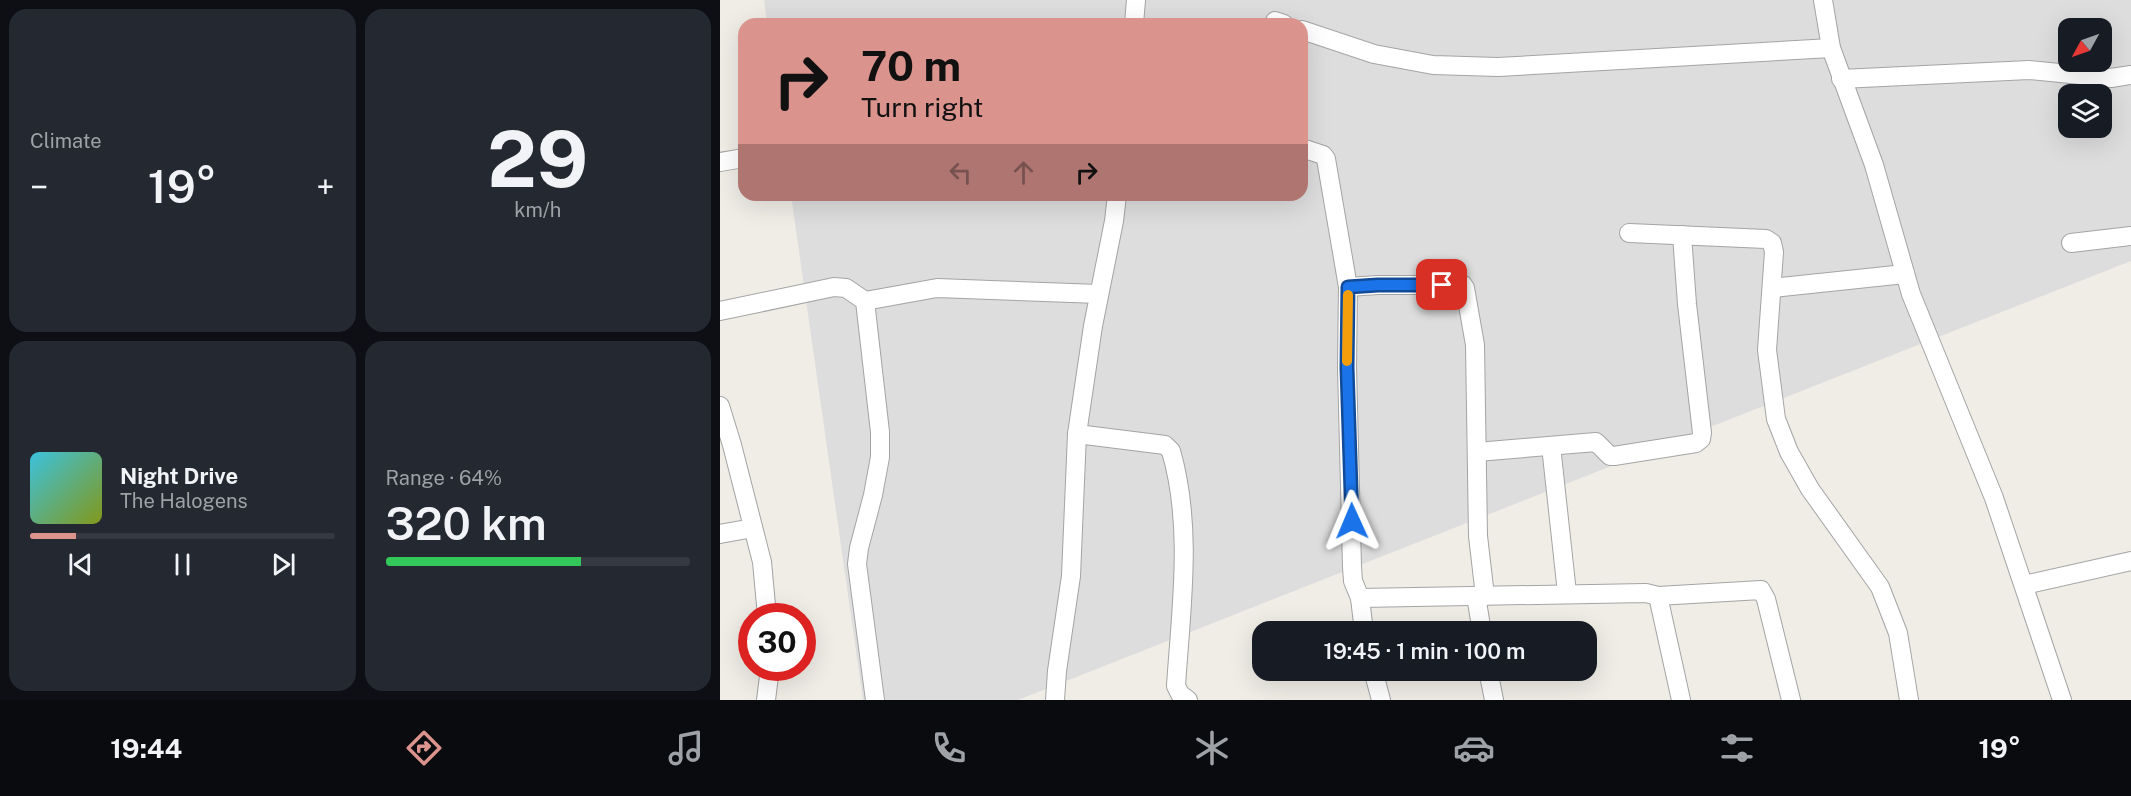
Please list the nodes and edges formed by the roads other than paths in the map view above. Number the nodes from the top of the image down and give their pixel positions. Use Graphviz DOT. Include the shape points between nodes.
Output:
graph roads {
  1 [pos="1136,0"];
  2 [pos="1823,0"];
  3 [pos="1134,18"];
  4 [pos="1308,32"];
  5 [pos="1831,48"];
  6 [pos="2131,75"];
  7 [pos="1841,79"];
  8 [pos="1308,150"];
  9 [pos="738,159"];
  10 [pos="720,162"];
  11 [pos="1116,201"];
  12 [pos="1629,233"];
  13 [pos="1682,235"];
  14 [pos="2131,236"];
  15 [pos="2071,243"];
  16 [pos="1905,274"];
  17 [pos="1348,287"];
  18 [pos="1772,288"];
  19 [pos="1099,294"];
  20 [pos="864,301"];
  21 [pos="720,311"];
  22 [pos="720,406"];
  23 [pos="1077,434"];
  24 [pos="1551,446"];
  25 [pos="1477,452"];
  26 [pos="753,528"];
  27 [pos="720,534"];
  28 [pos="2131,561"];
  29 [pos="2024,585"];
  30 [pos="1567,593"];
  31 [pos="1480,596"];
  32 [pos="1658,597"];
  33 [pos="1360,598"];
  34 [pos="766,603"];
  35 [pos="1363,621"];
  36 [pos="1481,621"];
  37 [pos="768,681"];
  38 [pos="1376,681"];
  39 [pos="1490,681"];
  40 [pos="766,700"];
  41 [pos="875,700"];
  42 [pos="1055,700"];
  43 [pos="1188,700"];
  44 [pos="1381,700"];
  45 [pos="1494,700"];
  46 [pos="1681,700"];
  47 [pos="1791,700"];
  48 [pos="1909,700"];
  49 [pos="2062,700"];
  1 -- 3 [label="street"];
  2 -- 5 [label="street"];
  4 -- 5 [label="street" via="1374,54 1433,65 1497,67"];
  5 -- 7 [label="street"];
  6 -- 7 [label="street" via="2111,78 2029,70"];
  7 -- 16 [label="street" via="1874,165"];
  8 -- 17 [label="street" via="1326,159"];
  9 -- 10 [label="street"];
  11 -- 19 [label="street"];
  12 -- 13 [label="street"];
  13 -- 18 [label="street" via="1766,239 1772,243 1774,252"];
  13 -- 24 [label="street" via="1701,439 1614,456 1596,442"];
  14 -- 15 [label="street"];
  16 -- 18 [label="street"];
  16 -- 29 [label="street" via="1994,498"];
  17 -- 25 [label="street" via="1463,285 1475,345"];
  17 -- 33 [label="street" via="1352,567"];
  18 -- 48 [label="street" via="1767,350 1776,419 1810,489 1880,587 1898,633"];
  19 -- 20 [label="street" via="937,288"];
  19 -- 23 [label="street"];
  20 -- 21 [label="street" via="846,288 834,287"];
  20 -- 41 [label="street" via="880,457 857,564"];
  22 -- 26 [label="street"];
  23 -- 42 [label="street" via="1071,576"];
  23 -- 43 [label="street" via="1165,445 1171,451 1184,518 1176,686"];
  24 -- 25 [label="street"];
  24 -- 30 [label="street"];
  25 -- 31 [label="street"];
  26 -- 27 [label="street"];
  26 -- 34 [label="street" via="762,562"];
  28 -- 29 [label="street"];
  29 -- 49 [label="street"];
  30 -- 31 [label="street"];
  30 -- 32 [label="street" via="1646,593"];
  31 -- 33 [label="street"];
  31 -- 36 [label="street"];
  32 -- 46 [label="street"];
  32 -- 47 [label="street" via="1761,590"];
  33 -- 35 [label="street"];
  37 -- 40 [label="street"];
  38 -- 44 [label="street"];
  39 -- 45 [label="street"];
}
